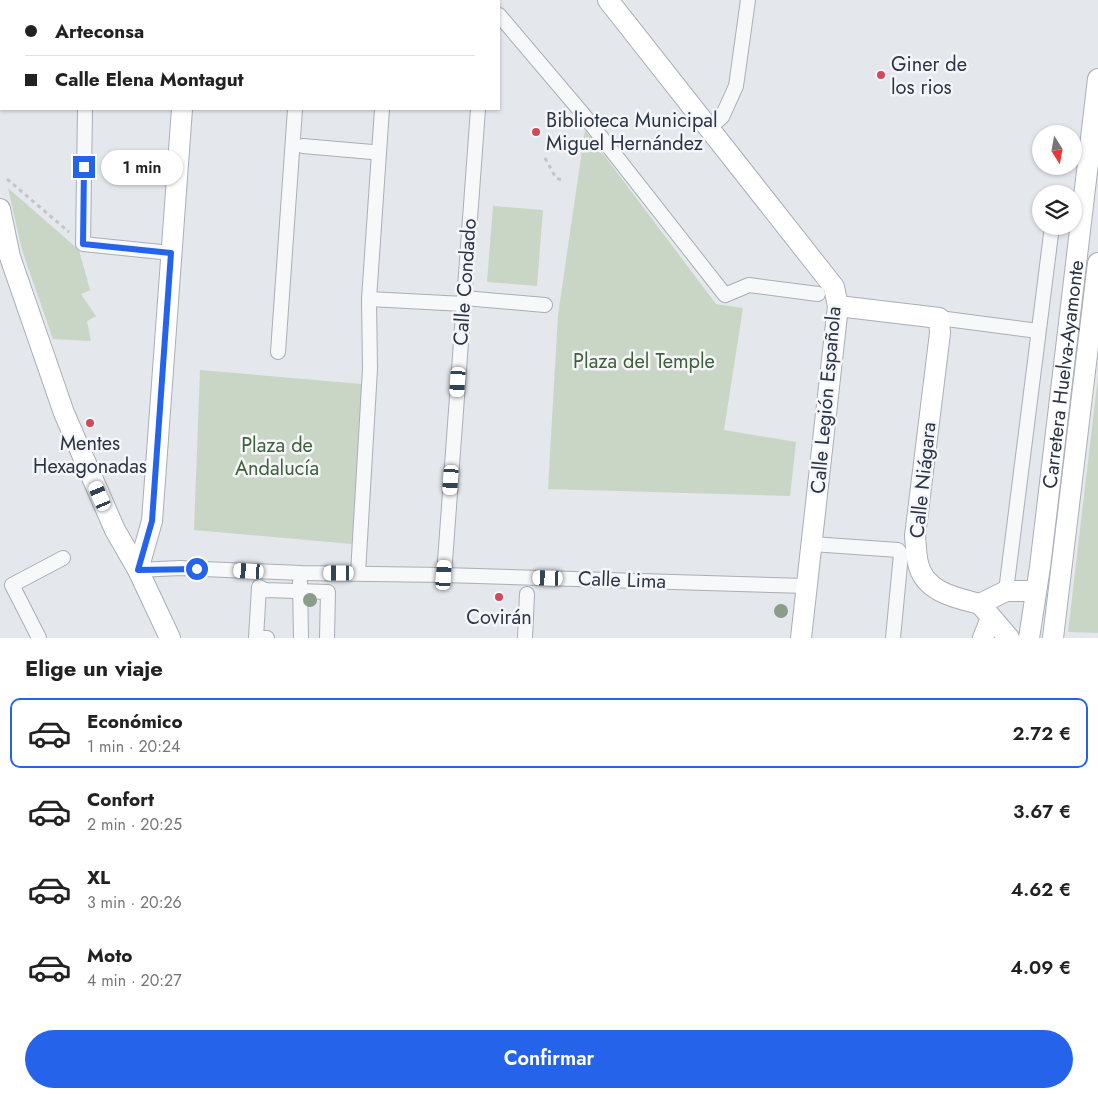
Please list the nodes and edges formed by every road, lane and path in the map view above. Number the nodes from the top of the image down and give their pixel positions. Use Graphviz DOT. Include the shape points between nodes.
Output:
graph roads {
  1 [pos="608,0"];
  2 [pos="748,0"];
  3 [pos="500,16"];
  4 [pos="1098,79"];
  5 [pos="85,110"];
  6 [pos="182,110"];
  7 [pos="295,110"];
  8 [pos="382,110"];
  9 [pos="478,110"];
  10 [pos="709,128"];
  11 [pos="303,146"];
  12 [pos="372,152"];
  13 [pos="544,158"];
  14 [pos="7,179"];
  15 [pos="562,180"];
  16 [pos="0,210"];
  17 [pos="72,235"];
  18 [pos="1051,235"];
  19 [pos="171,253"];
  20 [pos="1098,263"];
  21 [pos="818,294"];
  22 [pos="369,299"];
  23 [pos="464,301"];
  24 [pos="545,305"];
  25 [pos="838,306"];
  26 [pos="939,318"];
  27 [pos="1038,331"];
  28 [pos="278,352"];
  29 [pos="812,544"];
  30 [pos="63,558"];
  31 [pos="138,570"];
  32 [pos="300,573"];
  33 [pos="358,573"];
  34 [pos="444,575"];
  35 [pos="807,586"];
  36 [pos="300,591"];
  37 [pos="1006,591"];
  38 [pos="1036,591"];
  39 [pos="527,594"];
  40 [pos="985,611"];
  41 [pos="38,638"];
  42 [pos="170,638"];
  43 [pos="267,638"];
  44 [pos="301,638"];
  45 [pos="327,638"];
  46 [pos="525,638"];
  47 [pos="801,638"];
  48 [pos="892,638"];
  49 [pos="983,638"];
  50 [pos="1009,638"];
  51 [pos="1029,638"];
  52 [pos="1053,638"];
  1 -- 10 [label="street, Calle Legión Española"];
  2 -- 10 [label="street" via="736,86 722,116"];
  3 -- 21 [label="street" via="583,114 725,295 749,285"];
  4 -- 38 [label="street, Carretera Huelva-Ayamonte"];
  5 -- 19 [label="street" via="83,244"];
  6 -- 19 [label="street"];
  7 -- 28 [label="street"];
  8 -- 22 [label="street"];
  9 -- 23 [label="street, Calle Condado"];
  10 -- 25 [label="street, Calle Legión Española" via="834,287"];
  11 -- 12 [label="street"];
  13 -- 15 [label="path" via="556,178"];
  14 -- 17 [label="path"];
  16 -- 31 [label="street" via="10,257 64,413 115,530"];
  18 -- 27 [label="street"];
  19 -- 31 [label="street" via="152,521"];
  20 -- 52 [label="street, Carretera Huelva-Ayamonte"];
  22 -- 23 [label="street"];
  22 -- 33 [label="street" via="370,369"];
  23 -- 24 [label="street"];
  23 -- 34 [label="street, Calle Condado"];
  25 -- 26 [label="street"];
  25 -- 29 [label="street, Calle Legión Española"];
  26 -- 27 [label="street"];
  26 -- 40 [label="street, Calle Niágara" via="940,334 915,536 918,566 930,585"];
  27 -- 37 [label="street"];
  29 -- 35 [label="street, Calle Legión Española"];
  29 -- 48 [label="street" via="898,550 901,554"];
  30 -- 41 [label="street" via="12,585"];
  31 -- 32 [label="street, Calle Lima" via="180,568"];
  31 -- 42 [label="street"];
  32 -- 33 [label="street, Calle Lima"];
  32 -- 36 [label="street"];
  33 -- 34 [label="street, Calle Lima"];
  34 -- 35 [label="street, Calle Lima"];
  35 -- 47 [label="street, Calle Legión Española"];
  36 -- 43 [label="street" via="259,587 256,638"];
  36 -- 44 [label="street"];
  36 -- 45 [label="street" via="328,592"];
  37 -- 38 [label="street"];
  37 -- 40 [label="street"];
  38 -- 51 [label="street, Carretera Huelva-Ayamonte"];
  39 -- 46 [label="street"];
  40 -- 49 [label="street"];
  40 -- 50 [label="street"];
}
